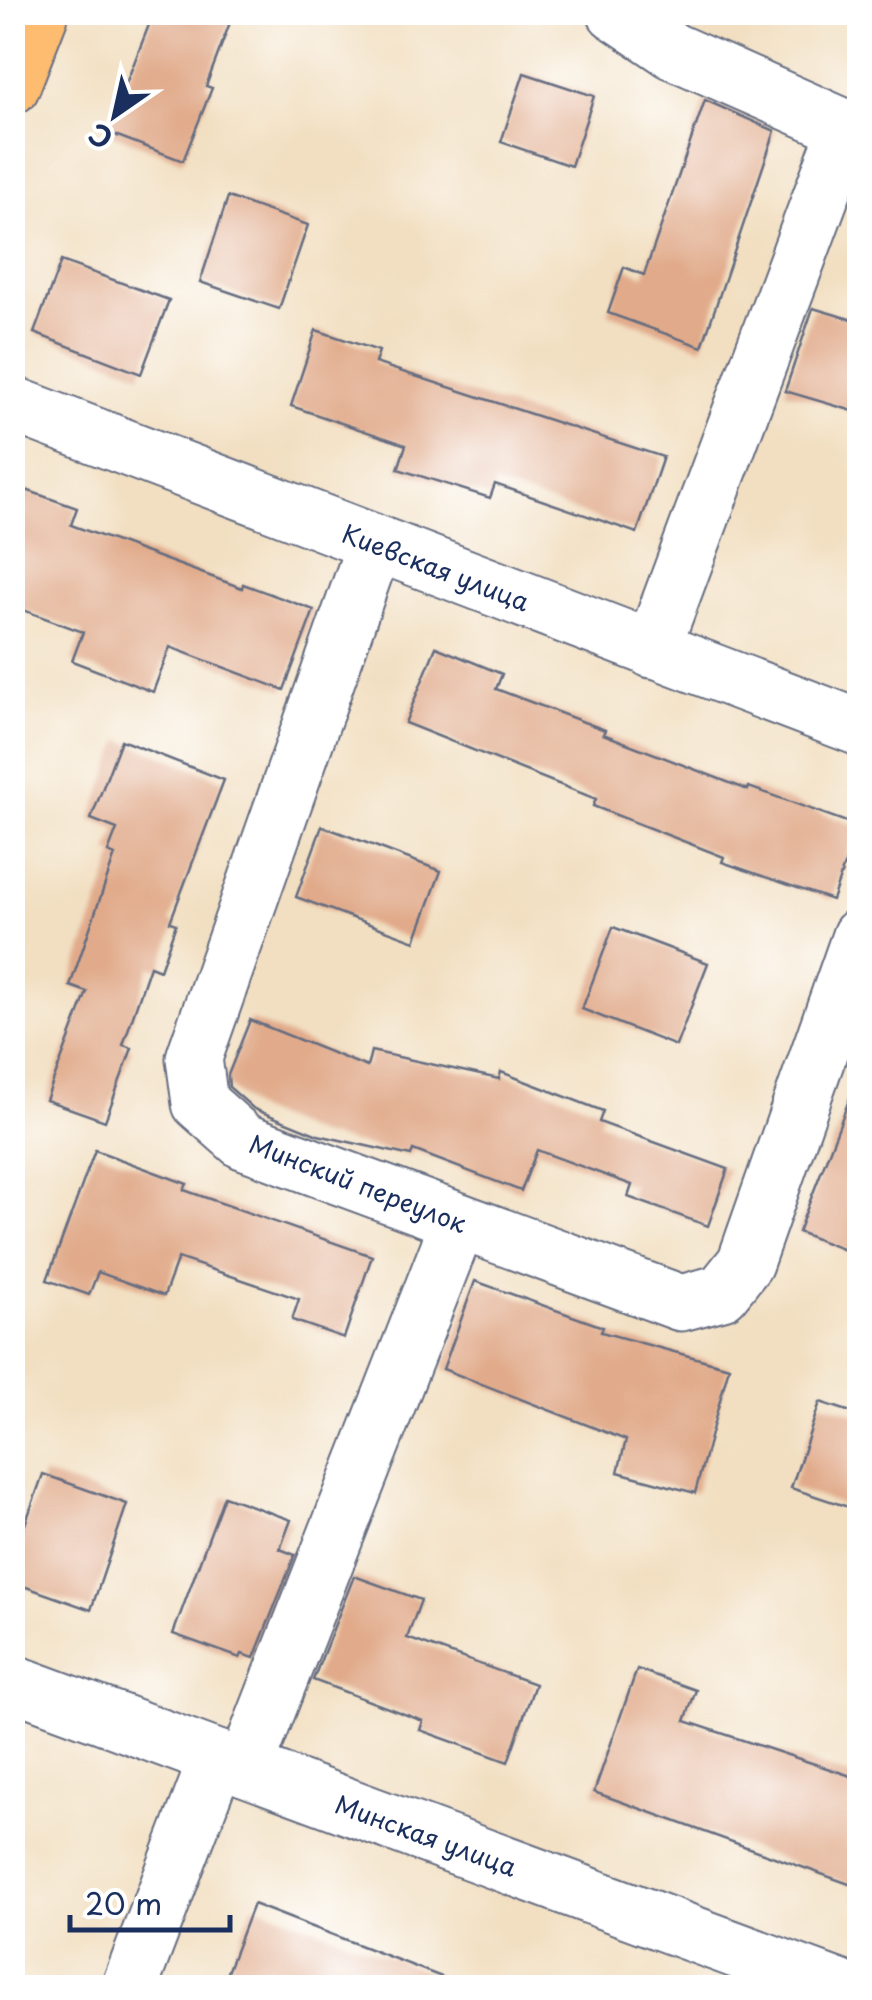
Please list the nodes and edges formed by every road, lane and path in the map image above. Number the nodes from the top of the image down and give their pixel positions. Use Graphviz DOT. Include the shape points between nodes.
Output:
graph roads {
  1 [pos="40,12"];
  2 [pos="615,12"];
  3 [pos="12,86"];
  4 [pos="853,131"];
  5 [pos="12,404"];
  6 [pos="375,543"];
  7 [pos="652,650"];
  8 [pos="860,728"];
  9 [pos="860,936"];
  10 [pos="459,1221"];
  11 [pos="12,1682"];
  12 [pos="231,1763"];
  13 [pos="130,1988"];
  14 [pos="838,1988"];
  1 -- 3 [label="main road"];
  2 -- 4 [label="street" via="673,51"];
  4 -- 7 [label="street"];
  5 -- 6 [label="street, Киевская улица"];
  6 -- 7 [label="street, Киевская улица"];
  6 -- 10 [label="street, Минский переулок" via="194,1058 200,1103 243,1141"];
  7 -- 8 [label="street, Киевская улица"];
  9 -- 10 [label="street, Минский переулок" via="745,1264 722,1292 682,1303"];
  10 -- 12 [label="street"];
  11 -- 12 [label="street, Минская улица"];
  12 -- 13 [label="street"];
  12 -- 14 [label="street, Минская улица"];
}
